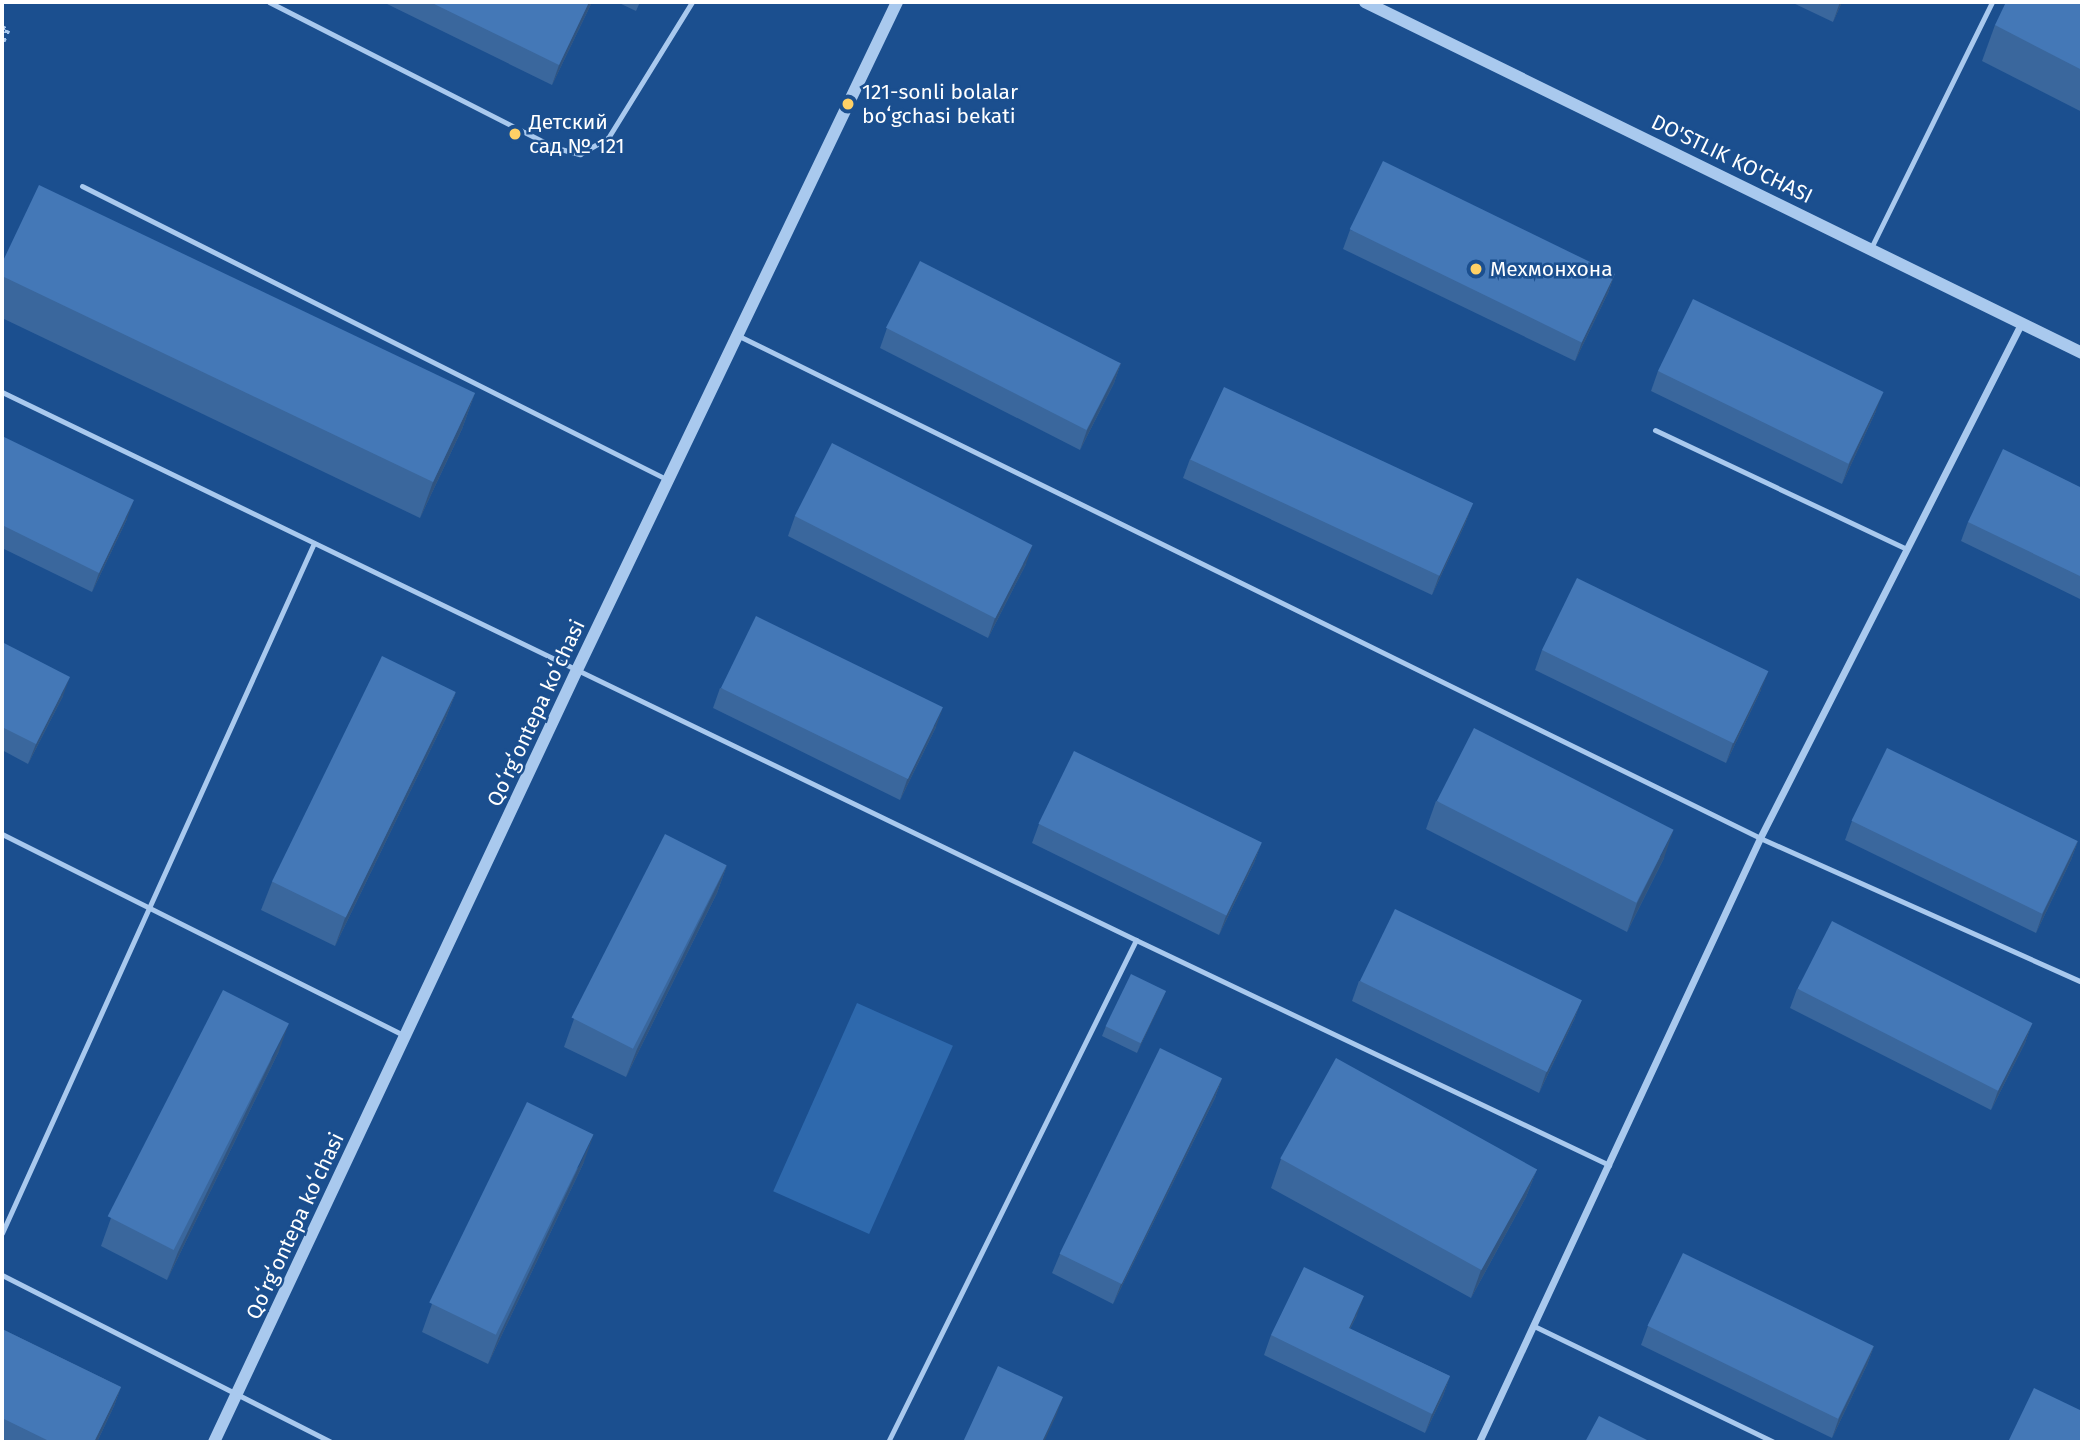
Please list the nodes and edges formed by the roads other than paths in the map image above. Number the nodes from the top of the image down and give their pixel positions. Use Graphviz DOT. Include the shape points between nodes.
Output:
graph roads {
  1 [pos="269,2"];
  2 [pos="692,2"];
  3 [pos="897,2"];
  4 [pos="1364,2"];
  5 [pos="1992,2"];
  6 [pos="82,186"];
  7 [pos="1871,248"];
  8 [pos="2021,324"];
  9 [pos="738,335"];
  10 [pos="2082,353"];
  11 [pos="2,392"];
  12 [pos="1656,430"];
  13 [pos="668,480"];
  14 [pos="314,543"];
  15 [pos="1908,549"];
  16 [pos="577,670"];
  17 [pos="2,834"];
  18 [pos="1760,838"];
  19 [pos="149,908"];
  20 [pos="1136,940"];
  21 [pos="2082,982"];
  22 [pos="405,1037"];
  23 [pos="1609,1165"];
  24 [pos="2,1233"];
  25 [pos="2,1275"];
  26 [pos="1534,1326"];
  27 [pos="237,1395"];
  28 [pos="214,1442"];
  29 [pos="331,1442"];
  30 [pos="888,1442"];
  31 [pos="1479,1442"];
  32 [pos="1774,1442"];
  1 -- 2 [label="lane" via="553,147 580,154 608,138"];
  3 -- 9 [label="street, Qoʻrgʻontepa koʻchasi"];
  4 -- 7 [label="street, DO'STLIK KO'CHASI"];
  5 -- 7 [label="lane"];
  6 -- 13 [label="lane"];
  7 -- 8 [label="street, DO'STLIK KO'CHASI"];
  8 -- 10 [label="street, DO'STLIK KO'CHASI"];
  8 -- 15 [label="street"];
  9 -- 13 [label="street, Qoʻrgʻontepa koʻchasi"];
  9 -- 18 [label="lane"];
  11 -- 14 [label="lane"];
  12 -- 15 [label="lane"];
  13 -- 16 [label="street, Qoʻrgʻontepa koʻchasi"];
  14 -- 16 [label="lane"];
  14 -- 19 [label="lane"];
  15 -- 18 [label="street"];
  16 -- 20 [label="lane"];
  16 -- 22 [label="street, Qoʻrgʻontepa koʻchasi"];
  17 -- 19 [label="lane"];
  18 -- 21 [label="lane"];
  18 -- 23 [label="street"];
  19 -- 22 [label="lane"];
  19 -- 24 [label="lane"];
  20 -- 23 [label="lane"];
  20 -- 30 [label="lane"];
  22 -- 27 [label="street, Qoʻrgʻontepa koʻchasi"];
  23 -- 26 [label="street"];
  25 -- 27 [label="lane"];
  26 -- 31 [label="street"];
  26 -- 32 [label="lane"];
  27 -- 28 [label="street, Qoʻrgʻontepa koʻchasi"];
  27 -- 29 [label="lane"];
}
